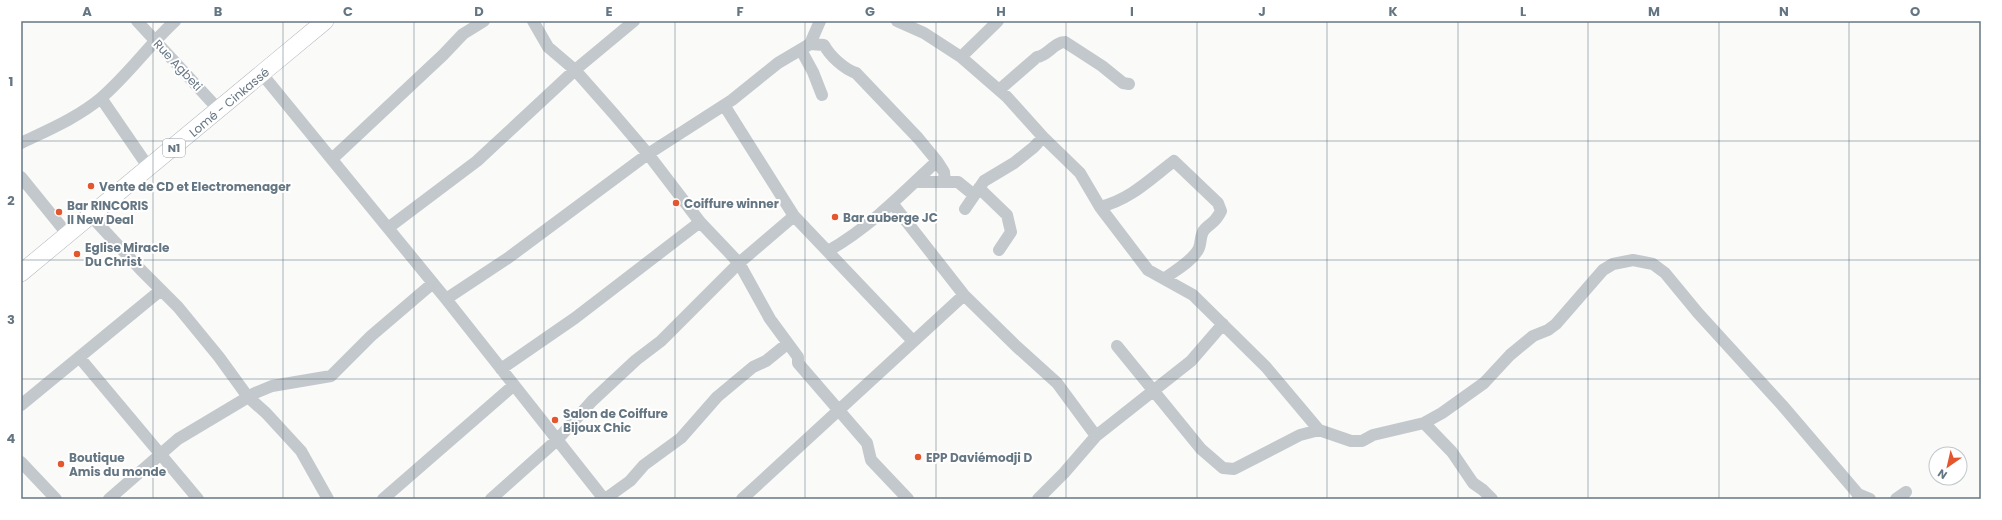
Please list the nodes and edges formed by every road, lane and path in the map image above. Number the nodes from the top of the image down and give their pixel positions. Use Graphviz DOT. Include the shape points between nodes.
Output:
graph roads {
  1 [pos="137,21"];
  2 [pos="175,21"];
  3 [pos="325,21"];
  4 [pos="484,21"];
  5 [pos="533,21"];
  6 [pos="634,21"];
  7 [pos="820,21"];
  8 [pos="897,21"];
  9 [pos="998,21"];
  10 [pos="155,40"];
  11 [pos="805,47"];
  12 [pos="961,57"];
  13 [pos="575,70"];
  14 [pos="262,74"];
  15 [pos="1129,84"];
  16 [pos="999,90"];
  17 [pos="822,95"];
  18 [pos="101,98"];
  19 [pos="724,105"];
  20 [pos="219,110"];
  21 [pos="1043,137"];
  22 [pos="21,144"];
  23 [pos="648,154"];
  24 [pos="332,159"];
  25 [pos="937,161"];
  26 [pos="149,168"];
  27 [pos="21,177"];
  28 [pos="915,182"];
  29 [pos="945,182"];
  30 [pos="977,192"];
  31 [pos="892,203"];
  32 [pos="1100,207"];
  33 [pos="965,209"];
  34 [pos="91,216"];
  35 [pos="794,216"];
  36 [pos="700,222"];
  37 [pos="388,228"];
  38 [pos="68,235"];
  39 [pos="999,250"];
  40 [pos="828,251"];
  41 [pos="739,263"];
  42 [pos="21,273"];
  43 [pos="1165,278"];
  44 [pos="433,283"];
  45 [pos="161,290"];
  46 [pos="964,295"];
  47 [pos="446,299"];
  48 [pos="1223,324"];
  49 [pos="913,341"];
  50 [pos="787,344"];
  51 [pos="1117,346"];
  52 [pos="79,357"];
  53 [pos="501,369"];
  54 [pos="514,386"];
  55 [pos="1154,389"];
  56 [pos="248,397"];
  57 [pos="21,406"];
  58 [pos="838,410"];
  59 [pos="1424,423"];
  60 [pos="1318,430"];
  61 [pos="1096,436"];
  62 [pos="557,440"];
  63 [pos="160,455"];
  64 [pos="21,462"];
  65 [pos="1906,492"];
  66 [pos="1858,496"];
  67 [pos="906,498"];
  68 [pos="56,499"];
  69 [pos="109,499"];
  70 [pos="198,499"];
  71 [pos="328,499"];
  72 [pos="383,499"];
  73 [pos="491,499"];
  74 [pos="605,499"];
  75 [pos="742,499"];
  76 [pos="1038,499"];
  77 [pos="1492,499"];
  78 [pos="1870,499"];
  79 [pos="1896,499"];
  1 -- 10 [label="street, Rue Agbeti"];
  2 -- 10 [label="street"];
  3 -- 14 [label="highway, Lomé - Cinkassé / N1"];
  4 -- 24 [label="street" via="463,34"];
  5 -- 13 [label="street" via="548,47"];
  6 -- 13 [label="street"];
  7 -- 11 [label="street"];
  8 -- 12 [label="street" via="924,33"];
  9 -- 12 [label="street"];
  10 -- 18 [label="street"];
  10 -- 20 [label="street, Rue Agbeti"];
  11 -- 17 [label="street"];
  11 -- 19 [label="street" via="778,63"];
  11 -- 25 [label="street" via="824,45 847,70 856,73"];
  12 -- 16 [label="street"];
  13 -- 23 [label="street"];
  13 -- 37 [label="street" via="477,160"];
  14 -- 20 [label="highway, Lomé - Cinkassé / N1"];
  14 -- 24 [label="street"];
  15 -- 16 [label="street" via="1123,83 1102,66 1065,42 1061,42 1042,57 1037,57"];
  16 -- 21 [label="street"];
  18 -- 22 [label="street" via="62,124"];
  18 -- 26 [label="street"];
  19 -- 23 [label="street"];
  19 -- 35 [label="street"];
  20 -- 26 [label="highway, Lomé - Cinkassé / N1"];
  21 -- 30 [label="street" via="1034,148 984,181"];
  21 -- 32 [label="street" via="1080,173"];
  23 -- 36 [label="street"];
  23 -- 47 [label="street" via="508,258"];
  24 -- 37 [label="street"];
  25 -- 28 [label="street"];
  25 -- 29 [label="street" via="944,172"];
  26 -- 34 [label="highway, Lomé - Cinkassé / N1"];
  27 -- 38 [label="street"];
  28 -- 29 [label="street"];
  28 -- 31 [label="street"];
  29 -- 30 [label="street" via="958,182"];
  30 -- 33 [label="street"];
  30 -- 39 [label="street" via="1007,215 1011,232"];
  31 -- 40 [label="street" via="852,237"];
  31 -- 46 [label="street"];
  32 -- 43 [label="street" via="1148,270"];
  32 -- 43 [label="street" via="1117,203 1135,193 1174,161 1218,203 1221,211 1215,222 1204,230 1199,249 1187,262"];
  34 -- 38 [label="highway, Lomé - Cinkassé / N1"];
  34 -- 45 [label="street"];
  35 -- 40 [label="street"];
  35 -- 41 [label="street"];
  36 -- 41 [label="street"];
  36 -- 53 [label="street" via="575,318"];
  37 -- 44 [label="street"];
  38 -- 42 [label="highway, Lomé - Cinkassé / N1"];
  40 -- 49 [label="street"];
  41 -- 50 [label="street"];
  41 -- 62 [label="street" via="661,341 636,360 592,401"];
  43 -- 48 [label="street" via="1193,295"];
  44 -- 47 [label="street"];
  44 -- 56 [label="street" via="371,336 331,376 272,386"];
  45 -- 52 [label="street"];
  45 -- 56 [label="street" via="219,357"];
  46 -- 49 [label="street"];
  46 -- 61 [label="street" via="1057,383"];
  47 -- 53 [label="street"];
  48 -- 55 [label="street" via="1191,361"];
  48 -- 60 [label="street" via="1266,368"];
  49 -- 58 [label="street"];
  50 -- 58 [label="street" via="798,357 798,363"];
  50 -- 74 [label="street" via="716,397 681,438 644,465 630,482"];
  51 -- 55 [label="street"];
  52 -- 57 [label="street"];
  52 -- 63 [label="street"];
  53 -- 54 [label="street"];
  54 -- 62 [label="street"];
  54 -- 72 [label="street"];
  55 -- 60 [label="street" via="1201,448 1223,468 1234,469 1300,435"];
  55 -- 61 [label="street"];
  56 -- 63 [label="street" via="178,439"];
  56 -- 71 [label="street" via="301,451"];
  58 -- 67 [label="street" via="867,443 871,460"];
  58 -- 75 [label="street"];
  59 -- 60 [label="street" via="1373,435 1362,441 1351,441"];
  59 -- 66 [label="street" via="1442,414 1484,383 1510,355 1533,336 1556,324 1603,270 1613,264 1633,260 1653,264 1665,273 1782,405"];
  59 -- 77 [label="street" via="1452,452 1473,483"];
  61 -- 76 [label="street"];
  62 -- 73 [label="street"];
  62 -- 74 [label="street"];
  63 -- 69 [label="street"];
  63 -- 70 [label="street"];
  64 -- 68 [label="street"];
  65 -- 79 [label="street"];
  66 -- 78 [label="street"];
}
